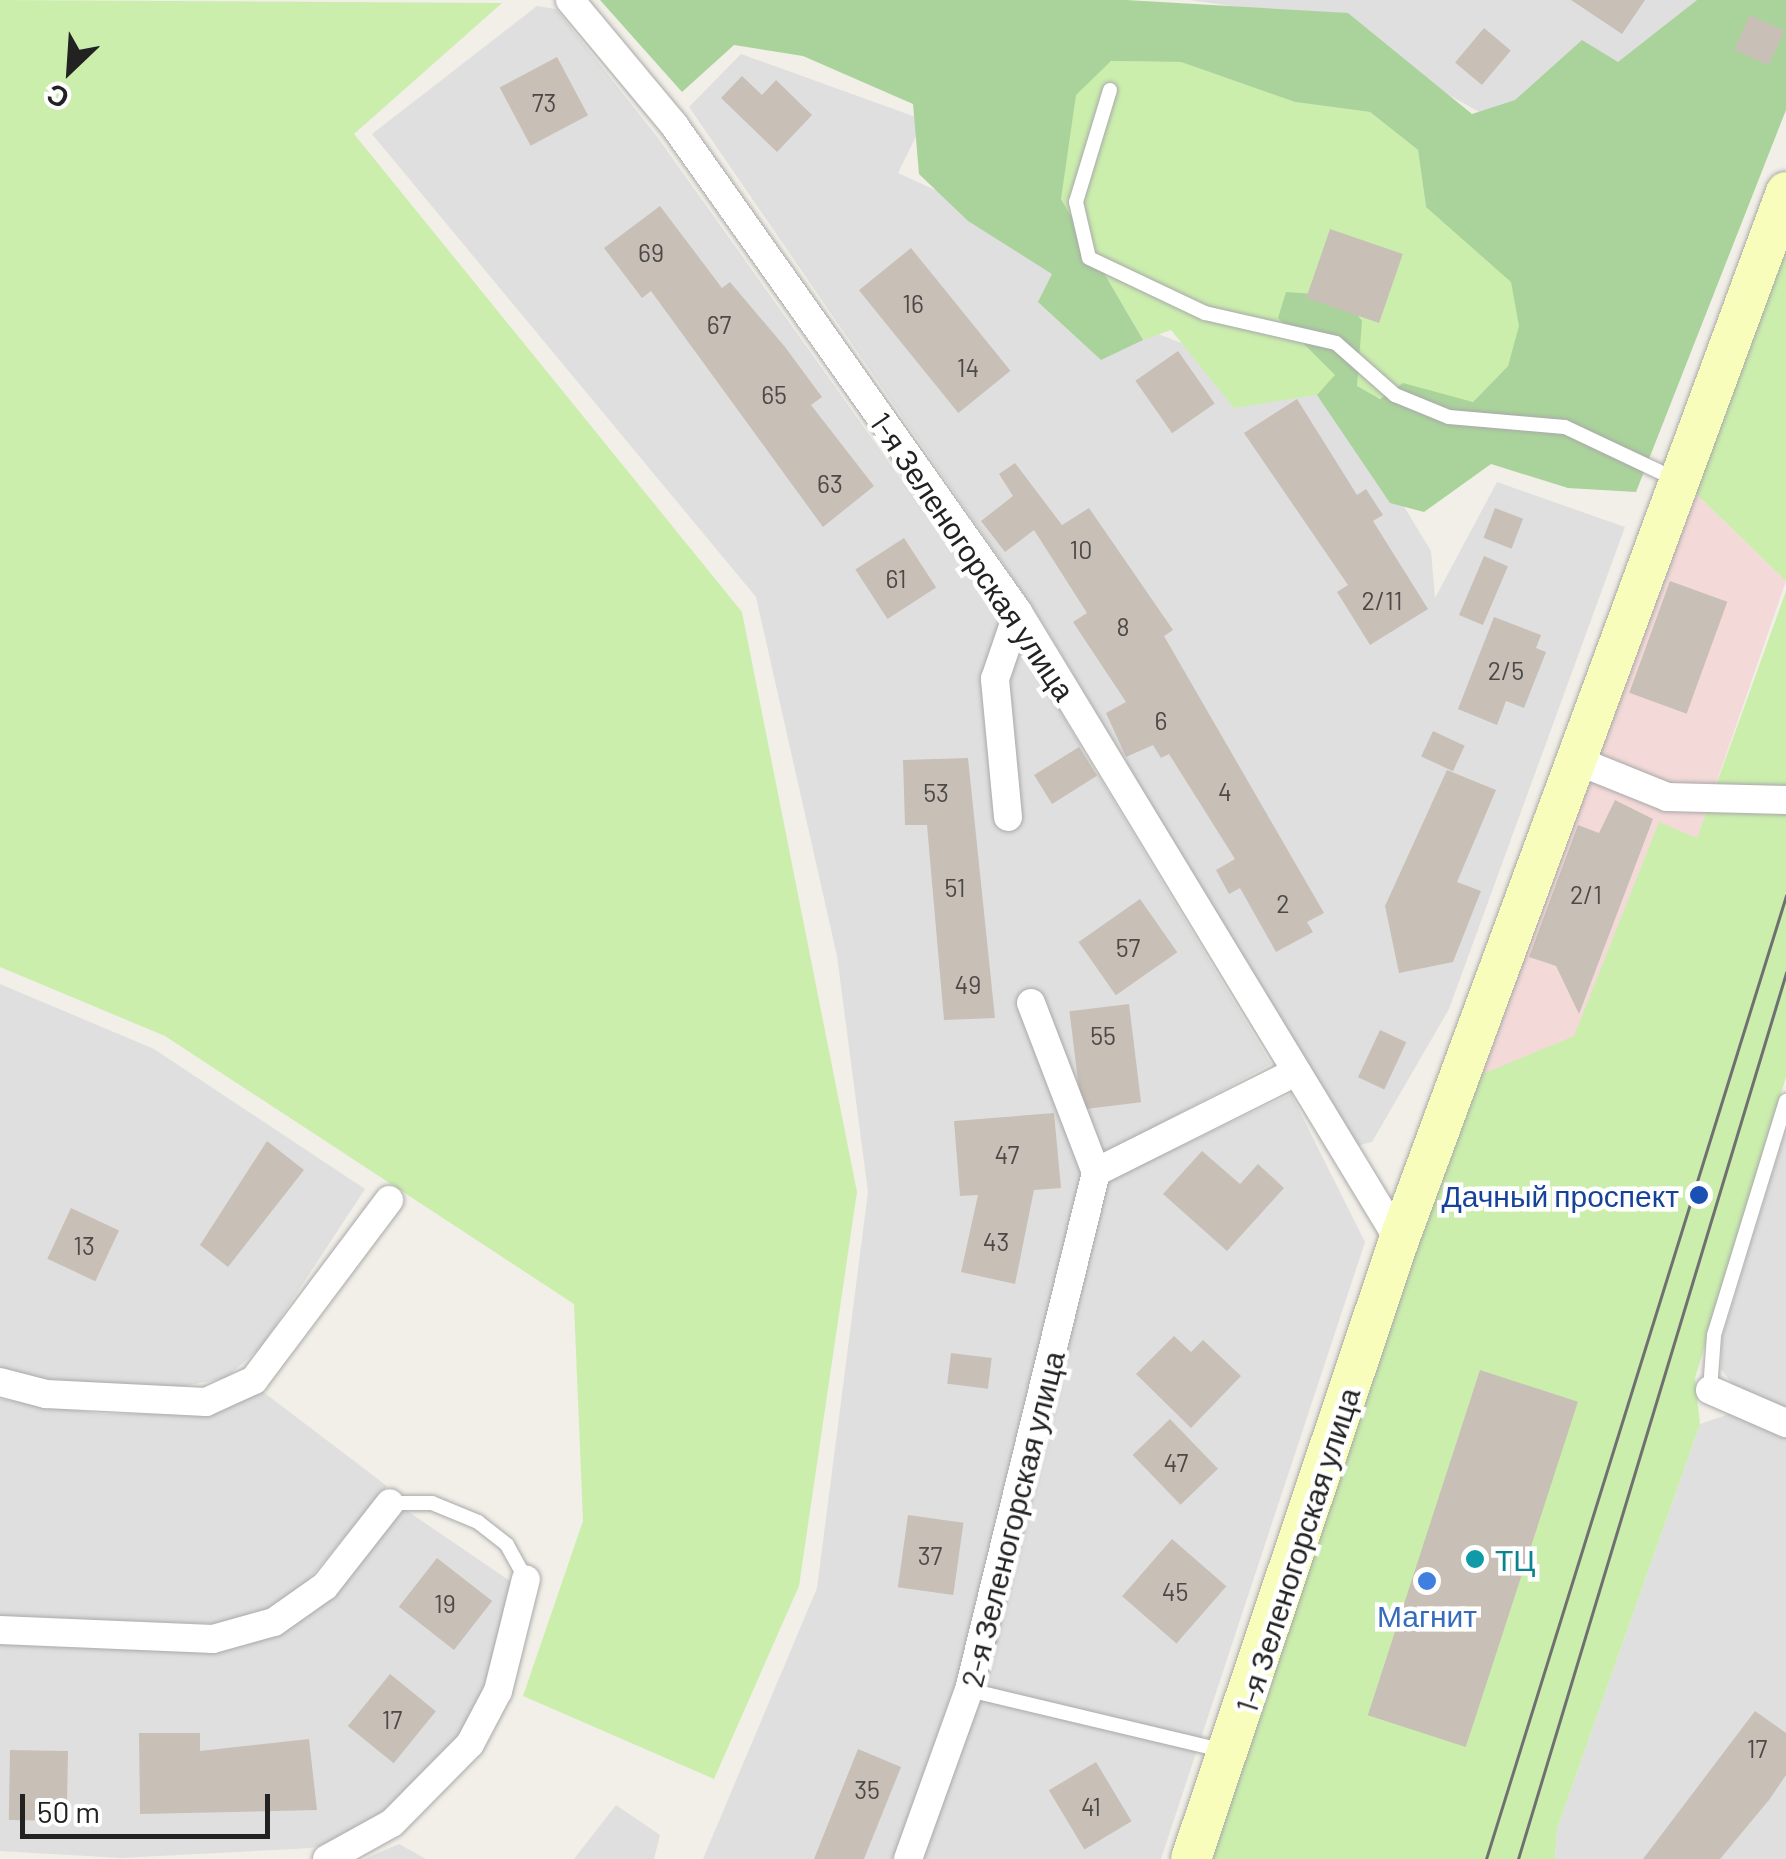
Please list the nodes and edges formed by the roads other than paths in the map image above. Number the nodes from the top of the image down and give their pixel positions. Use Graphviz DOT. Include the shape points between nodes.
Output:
graph roads {
  1 [pos="570,0"];
  2 [pos="1110,90"];
  3 [pos="1786,192"];
  4 [pos="1675,480"];
  5 [pos="1018,612"];
  6 [pos="1573,759"];
  7 [pos="1786,800"];
  8 [pos="1008,816"];
  9 [pos="1031,1003"];
  10 [pos="1292,1074"];
  11 [pos="1786,1101"];
  12 [pos="1096,1172"];
  13 [pos="389,1200"];
  14 [pos="1399,1240"];
  15 [pos="0,1382"];
  16 [pos="1710,1390"];
  17 [pos="1786,1423"];
  18 [pos="390,1503"];
  19 [pos="526,1578"];
  20 [pos="0,1630"];
  21 [pos="969,1690"];
  22 [pos="1231,1752"];
  23 [pos="327,1859"];
  24 [pos="908,1859"];
  25 [pos="1191,1859"];
  1 -- 5 [label="street, 1-я Зеленогорская улица" via="674,125"];
  2 -- 4 [label="lane" via="1076,202 1090,258 1205,312 1336,344 1396,395 1449,418 1565,428"];
  3 -- 4 [label="main road, 1-я Зеленогорская улица"];
  4 -- 6 [label="main road, 1-я Зеленогорская улица"];
  5 -- 8 [label="street" via="995,678"];
  5 -- 10 [label="street, 1-я Зеленогорская улица"];
  6 -- 7 [label="street" via="1667,797"];
  6 -- 14 [label="main road, 1-я Зеленогорская улица"];
  9 -- 12 [label="street"];
  10 -- 12 [label="street"];
  10 -- 14 [label="street, 1-я Зеленогорская улица"];
  11 -- 16 [label="lane" via="1714,1335"];
  12 -- 21 [label="street, 2-я Зеленогорская улица"];
  13 -- 15 [label="street" via="254,1380 206,1402 46,1394"];
  14 -- 22 [label="main road, 1-я Зеленогорская улица"];
  16 -- 17 [label="street"];
  18 -- 19 [label="lane" via="432,1503 478,1522 507,1544"];
  18 -- 20 [label="street" via="325,1586 274,1622 213,1639"];
  19 -- 23 [label="street" via="498,1692 470,1744 392,1822"];
  21 -- 22 [label="lane"];
  21 -- 24 [label="street, 2-я Зеленогорская улица"];
  22 -- 25 [label="main road, 1-я Зеленогорская улица"];
}
